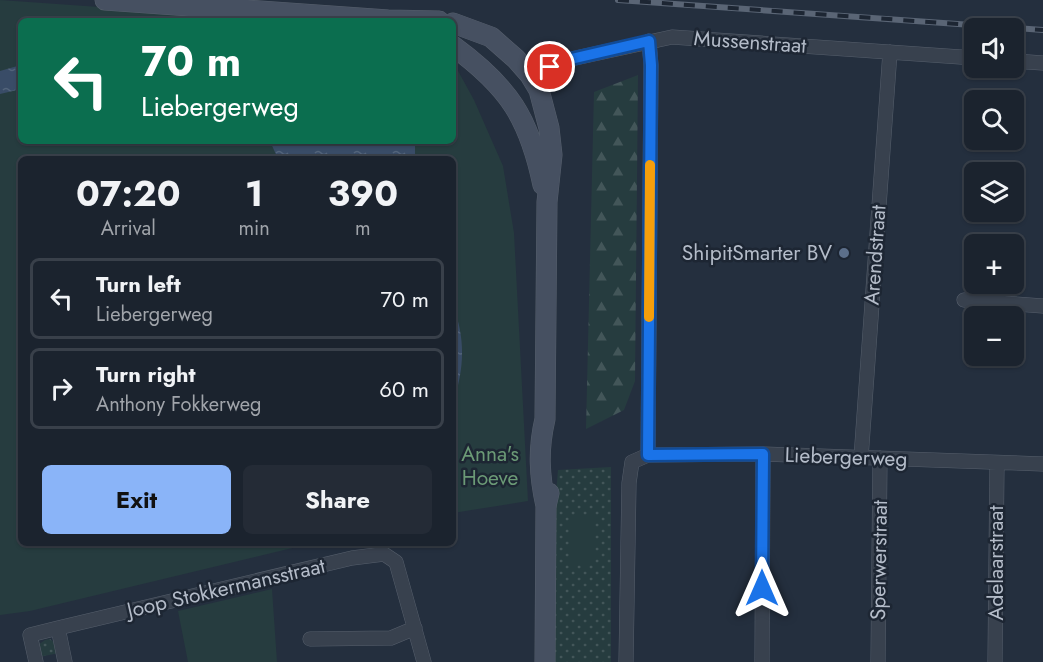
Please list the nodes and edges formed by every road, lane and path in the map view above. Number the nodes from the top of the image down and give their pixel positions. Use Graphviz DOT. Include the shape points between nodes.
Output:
graph roads {
  1 [pos="105,0"];
  2 [pos="361,18"];
  3 [pos="456,24"];
  4 [pos="649,41"];
  5 [pos="456,48"];
  6 [pos="890,52"];
  7 [pos="964,57"];
  8 [pos="516,59"];
  9 [pos="1024,62"];
  10 [pos="1043,63"];
  11 [pos="530,75"];
  12 [pos="490,76"];
  13 [pos="542,100"];
  14 [pos="519,112"];
  15 [pos="547,202"];
  16 [pos="964,300"];
  17 [pos="1043,306"];
  18 [pos="763,454"];
  19 [pos="648,455"];
  20 [pos="861,458"];
  21 [pos="880,458"];
  22 [pos="997,464"];
  23 [pos="1043,464"];
  24 [pos="58,628"];
  25 [pos="415,628"];
  26 [pos="310,639"];
  27 [pos="36,662"];
  28 [pos="65,662"];
  29 [pos="424,662"];
  30 [pos="545,662"];
  31 [pos="626,662"];
  32 [pos="762,662"];
  33 [pos="878,662"];
  34 [pos="995,662"];
  1 -- 2 [label="main road"];
  3 -- 8 [label="main road" via="491,37"];
  4 -- 6 [label="street, Mussenstraat" via="672,37"];
  4 -- 11 [label="street, Mussenstraat" via="571,59"];
  4 -- 19 [label="street"];
  5 -- 12 [label="main road"];
  6 -- 7 [label="street, Mussenstraat"];
  6 -- 20 [label="street, Arendstraat"];
  8 -- 11 [label="main road"];
  8 -- 12 [label="main road" via="504,57 494,61"];
  9 -- 10 [label="street"];
  11 -- 13 [label="main road"];
  12 -- 14 [label="main road"];
  13 -- 14 [label="main road" via="535,111"];
  13 -- 15 [label="main road" via="552,156"];
  14 -- 15 [label="main road" via="538,158"];
  15 -- 30 [label="main road" via="545,419 552,444 552,465 546,506"];
  16 -- 17 [label="street"];
  18 -- 19 [label="street, Liebergerweg"];
  18 -- 20 [label="street, Liebergerweg"];
  18 -- 32 [label="street"];
  19 -- 31 [label="street" via="632,462 629,483"];
  20 -- 21 [label="street, Liebergerweg"];
  21 -- 22 [label="street, Liebergerweg"];
  21 -- 33 [label="street, Sperwerstraat"];
  22 -- 23 [label="street, Liebergerweg"];
  22 -- 34 [label="street, Adelaarstraat"];
  24 -- 25 [label="street, Joop Stokkermansstraat" via="352,558 384,554 396,562"];
  24 -- 27 [label="street, Joop Stokkermansstraat" via="30,635"];
  24 -- 28 [label="street"];
  25 -- 26 [label="street" via="391,638"];
  25 -- 29 [label="street, Joop Stokkermansstraat"];
}
